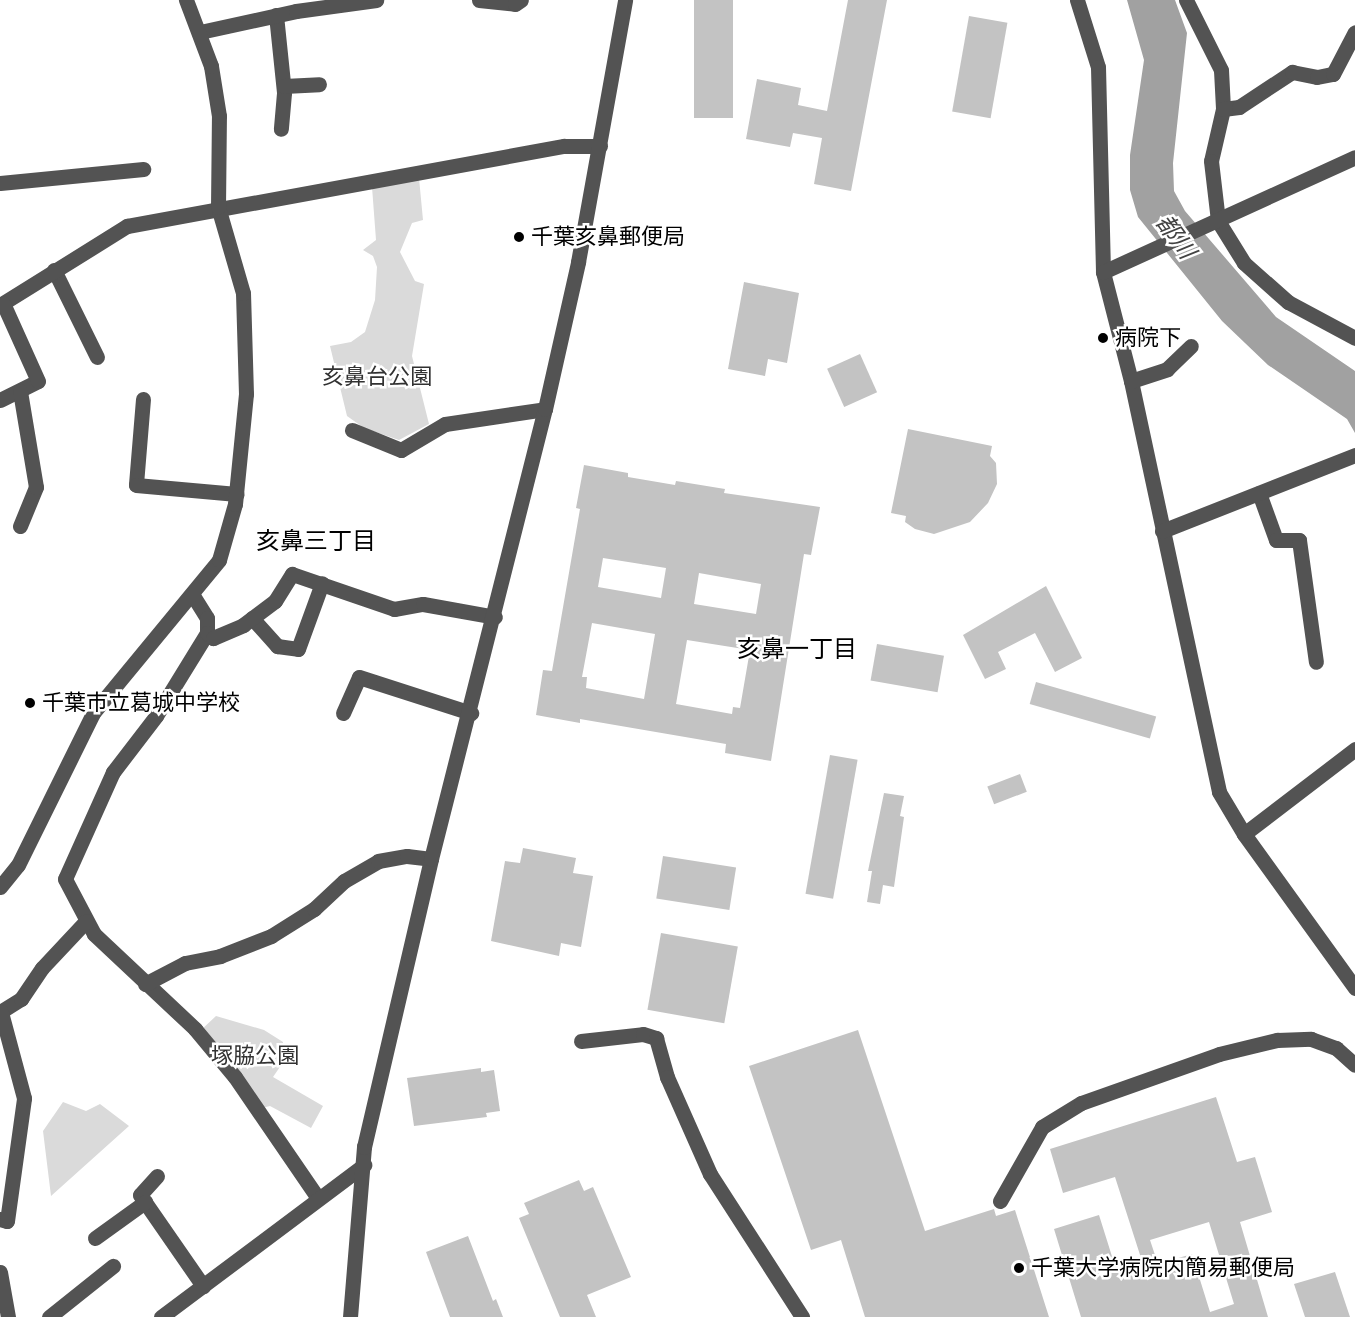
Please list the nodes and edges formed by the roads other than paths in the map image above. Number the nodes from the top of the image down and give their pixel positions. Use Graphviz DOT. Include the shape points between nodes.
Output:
graph roads {
  1 [pos="186,0"];
  2 [pos="376,0"];
  3 [pos="478,0"];
  4 [pos="521,0"];
  5 [pos="625,0"];
  6 [pos="1077,0"];
  7 [pos="1186,0"];
  8 [pos="276,15"];
  9 [pos="200,32"];
  10 [pos="1355,32"];
  11 [pos="319,84"];
  12 [pos="284,86"];
  13 [pos="1224,109"];
  14 [pos="281,129"];
  15 [pos="600,146"];
  16 [pos="1353,162"];
  17 [pos="143,169"];
  18 [pos="0,183"];
  19 [pos="218,207"];
  20 [pos="1212,224"];
  21 [pos="54,270"];
  22 [pos="1103,272"];
  23 [pos="2,304"];
  24 [pos="1355,338"];
  25 [pos="1191,346"];
  26 [pos="97,357"];
  27 [pos="1131,381"];
  28 [pos="20,391"];
  29 [pos="143,399"];
  30 [pos="0,400"];
  31 [pos="545,409"];
  32 [pos="352,430"];
  33 [pos="1355,455"];
  34 [pos="1259,493"];
  35 [pos="237,494"];
  36 [pos="20,526"];
  37 [pos="1162,531"];
  38 [pos="322,583"];
  39 [pos="192,594"];
  40 [pos="495,617"];
  41 [pos="252,618"];
  42 [pos="207,633"];
  43 [pos="1316,662"];
  44 [pos="343,713"];
  45 [pos="471,714"];
  46 [pos="1353,755"];
  47 [pos="1244,834"];
  48 [pos="431,859"];
  49 [pos="0,887"];
  50 [pos="86,921"];
  51 [pos="145,984"];
  52 [pos="1355,988"];
  53 [pos="0,1012"];
  54 [pos="580,1041"];
  55 [pos="1355,1065"];
  56 [pos="364,1165"];
  57 [pos="157,1176"];
  58 [pos="318,1198"];
  59 [pos="1000,1201"];
  60 [pos="145,1202"];
  61 [pos="0,1220"];
  62 [pos="95,1238"];
  63 [pos="112,1266"];
  64 [pos="0,1272"];
  65 [pos="202,1286"];
  66 [pos="8,1317"];
  67 [pos="49,1317"];
  68 [pos="161,1317"];
  69 [pos="350,1317"];
  70 [pos="802,1317"];
  1 -- 9 [label="street"];
  2 -- 8 [label="street"];
  3 -- 4 [label="street" via="515,4"];
  5 -- 15 [label="street"];
  6 -- 22 [label="street" via="1098,66"];
  7 -- 13 [label="street" via="1221,70"];
  8 -- 9 [label="street"];
  8 -- 12 [label="street"];
  9 -- 19 [label="street" via="219,116"];
  10 -- 13 [label="street" via="1333,74 1317,77 1292,72 1239,107"];
  11 -- 12 [label="street"];
  12 -- 14 [label="street"];
  13 -- 20 [label="street" via="1211,161"];
  15 -- 19 [label="street" via="564,146"];
  15 -- 31 [label="street"];
  16 -- 20 [label="street"];
  17 -- 18 [label="street"];
  19 -- 21 [label="street" via="127,226"];
  19 -- 35 [label="street" via="243,293 246,324 246,394"];
  20 -- 22 [label="street"];
  20 -- 24 [label="street" via="1244,263 1288,302"];
  21 -- 23 [label="street"];
  21 -- 26 [label="street"];
  22 -- 27 [label="street"];
  23 -- 28 [label="street" via="38,381"];
  25 -- 27 [label="street" via="1167,369"];
  27 -- 37 [label="street"];
  28 -- 30 [label="street"];
  28 -- 36 [label="street" via="36,487"];
  29 -- 35 [label="street" via="136,485"];
  31 -- 32 [label="street" via="445,424 402,450"];
  31 -- 40 [label="street"];
  33 -- 34 [label="street"];
  34 -- 37 [label="street"];
  34 -- 43 [label="street" via="1276,540 1299,540"];
  35 -- 39 [label="street" via="219,560"];
  37 -- 47 [label="street" via="1214,772 1224,805"];
  38 -- 40 [label="street" via="394,609 423,604"];
  38 -- 41 [label="street" via="292,573 275,601"];
  38 -- 41 [label="street" via="298,649 277,645"];
  39 -- 42 [label="street" via="207,618"];
  39 -- 49 [label="street" via="93,713 18,865"];
  40 -- 45 [label="street"];
  41 -- 42 [label="street" via="213,638"];
  42 -- 50 [label="street" via="156,716 113,772 76,852 65,879"];
  44 -- 45 [label="street" via="359,677"];
  45 -- 48 [label="street"];
  46 -- 47 [label="street"];
  47 -- 52 [label="street"];
  48 -- 51 [label="street" via="407,856 378,861 270,936 220,956 185,963"];
  48 -- 56 [label="street" via="364,1147"];
  50 -- 51 [label="street"];
  50 -- 53 [label="street" via="42,968 21,999"];
  51 -- 58 [label="street" via="172,1007 235,1077"];
  53 -- 61 [label="street" via="24,1098 7,1221"];
  54 -- 70 [label="street" via="643,1034 656,1038 667,1077 710,1174"];
  55 -- 59 [label="street" via="1336,1048 1311,1039 1277,1040 1219,1054 1081,1103 1042,1127"];
  56 -- 58 [label="street"];
  56 -- 69 [label="street"];
  57 -- 60 [label="street" via="140,1195"];
  58 -- 65 [label="street"];
  60 -- 62 [label="street"];
  60 -- 65 [label="street"];
  63 -- 67 [label="street"];
  64 -- 66 [label="street"];
  65 -- 68 [label="street"];
}
